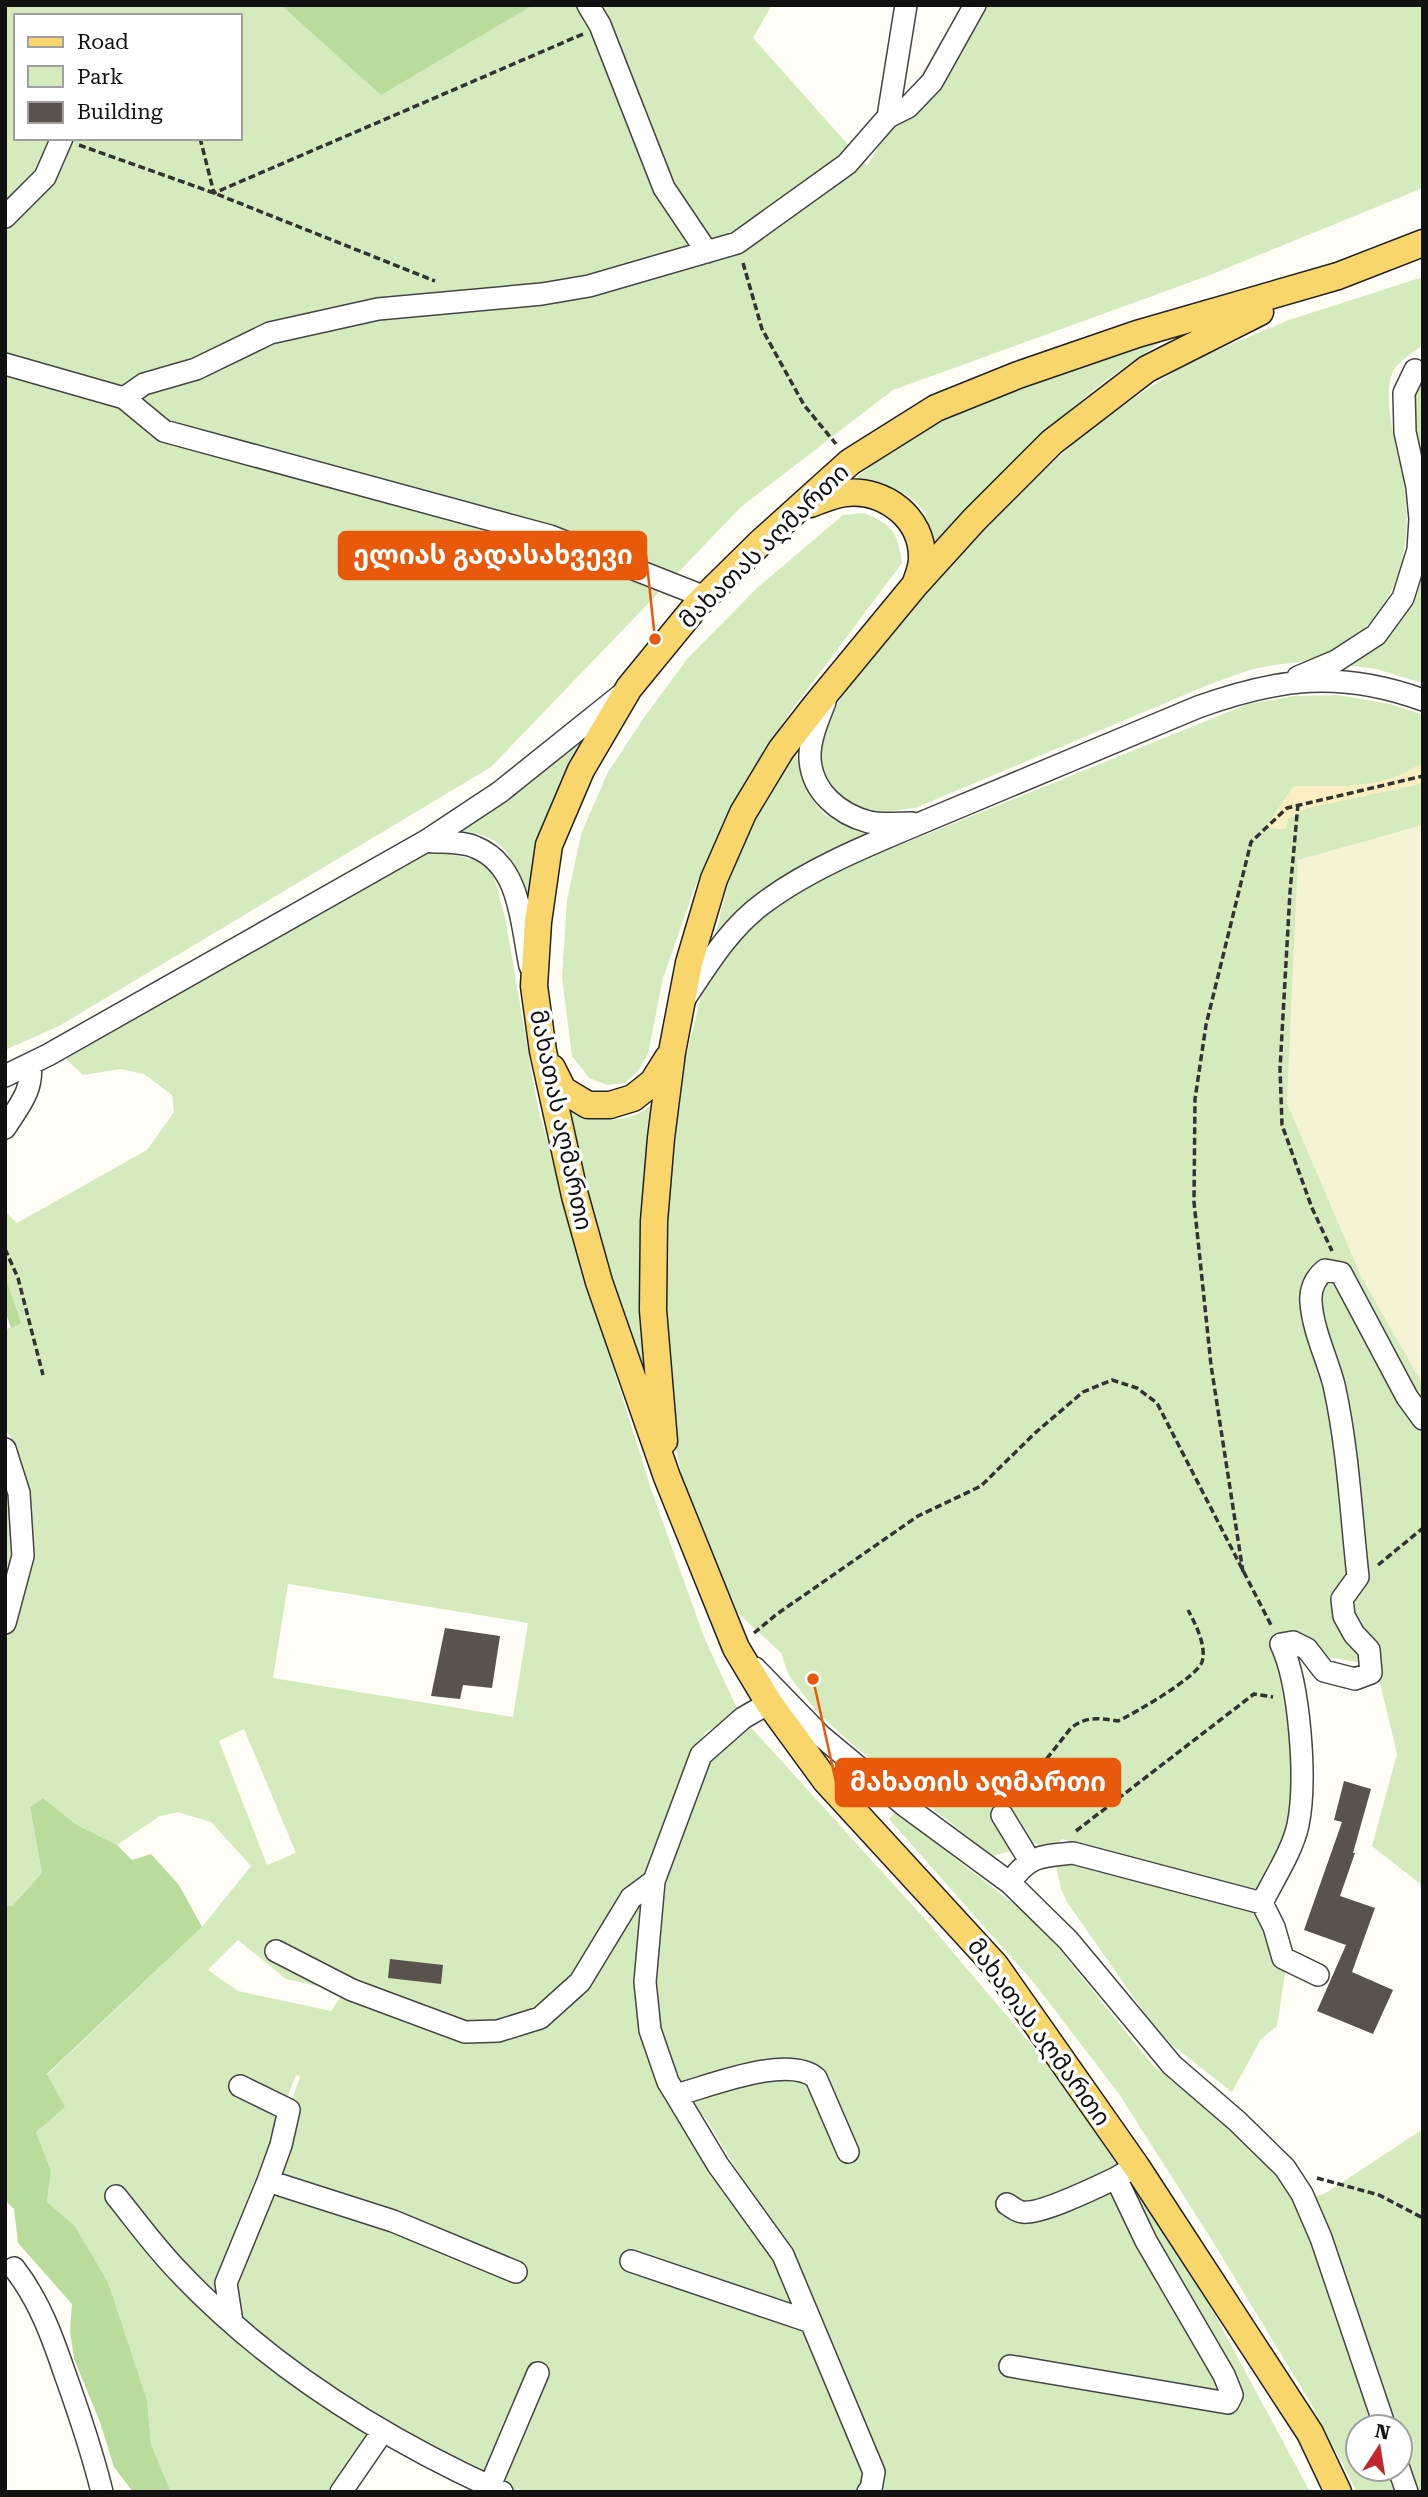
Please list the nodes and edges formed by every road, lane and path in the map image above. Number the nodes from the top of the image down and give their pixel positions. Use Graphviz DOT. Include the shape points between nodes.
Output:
graph roads {
  1 [pos="588,5"];
  2 [pos="906,5"];
  3 [pos="975,5"];
  4 [pos="600,25"];
  5 [pos="888,117"];
  6 [pos="69,140"];
  7 [pos="201,140"];
  8 [pos="215,193"];
  9 [pos="5,217"];
  10 [pos="737,243"];
  11 [pos="1423,243"];
  12 [pos="706,252"];
  13 [pos="1338,276"];
  14 [pos="441,284"];
  15 [pos="5,364"];
  16 [pos="1415,370"];
  17 [pos="124,398"];
  18 [pos="850,462"];
  19 [pos="803,506"];
  20 [pos="915,585"];
  21 [pos="705,597"];
  22 [pos="1283,683"];
  23 [pos="629,688"];
  24 [pos="830,688"];
  25 [pos="1423,700"];
  26 [pos="1423,776"];
  27 [pos="1298,804"];
  28 [pos="921,823"];
  29 [pos="426,841"];
  30 [pos="534,986"];
  31 [pos="681,1004"];
  32 [pos="543,1051"];
  33 [pos="672,1052"];
  34 [pos="45,1061"];
  35 [pos="5,1076"];
  36 [pos="5,1128"];
  37 [pos="5,1249"];
  38 [pos="1341,1273"];
  39 [pos="43,1376"];
  40 [pos="1423,1419"];
  41 [pos="5,1449"];
  42 [pos="667,1477"];
  43 [pos="1423,1528"];
  44 [pos="1243,1572"];
  45 [pos="1358,1577"];
  46 [pos="1188,1610"];
  47 [pos="5,1623"];
  48 [pos="1281,1644"];
  49 [pos="736,1648"];
  50 [pos="769,1703"];
  51 [pos="1296,1704"];
  52 [pos="1002,1815"];
  53 [pos="1062,1854"];
  54 [pos="1030,1861"];
  55 [pos="654,1881"];
  56 [pos="1010,1883"];
  57 [pos="1262,1903"];
  58 [pos="276,1951"];
  59 [pos="1318,1975"];
  60 [pos="240,2086"];
  61 [pos="672,2088"];
  62 [pos="848,2152"];
  63 [pos="1285,2168"];
  64 [pos="1126,2172"];
  65 [pos="268,2181"];
  66 [pos="116,2196"];
  67 [pos="1007,2204"];
  68 [pos="1423,2218"];
  69 [pos="631,2261"];
  70 [pos="14,2268"];
  71 [pos="516,2272"];
  72 [pos="232,2322"];
  73 [pos="811,2322"];
  74 [pos="1010,2366"];
  75 [pos="538,2373"];
  76 [pos="1380,2413"];
  77 [pos="383,2431"];
  78 [pos="496,2489"];
  79 [pos="102,2492"];
  80 [pos="341,2492"];
  81 [pos="868,2492"];
  82 [pos="1338,2492"];
  1 -- 4 [label="street"];
  2 -- 5 [label="street"];
  3 -- 5 [label="street" via="932,82 908,107"];
  4 -- 8 [label="path"];
  4 -- 12 [label="street" via="664,188"];
  5 -- 10 [label="street" via="847,164"];
  6 -- 8 [label="path"];
  6 -- 9 [label="street" via="45,177"];
  7 -- 8 [label="path"];
  8 -- 14 [label="path"];
  10 -- 12 [label="street"];
  10 -- 18 [label="path" via="762,329 804,405"];
  11 -- 13 [label="main road, მახათას აღმართი"];
  12 -- 17 [label="street" via="589,286 378,309 270,333 196,369 144,384"];
  13 -- 18 [label="main road, მახათას აღმართი" via="1137,334 1018,376 936,408"];
  13 -- 20 [label="main road, მახათას აღმართი" via="1147,369 1052,442"];
  15 -- 17 [label="street"];
  16 -- 22 [label="street" via="1404,393 1405,432 1420,519 1418,550 1403,598 1376,635 1336,661"];
  17 -- 21 [label="street" via="164,431 550,536"];
  18 -- 19 [label="main road, მახათას აღმართი"];
  19 -- 20 [label="main road" via="845,492 873,494 898,506 916,530 922,559"];
  19 -- 21 [label="main road, მახათას აღმართი"];
  20 -- 24 [label="main road, მახათას აღმართი"];
  21 -- 23 [label="main road, მახათას აღმართი"];
  22 -- 25 [label="street" via="1342,681"];
  22 -- 28 [label="street" via="1198,707"];
  23 -- 29 [label="street" via="500,792"];
  23 -- 30 [label="main road, მახათას აღმართი" via="581,770 549,845"];
  24 -- 28 [label="street" via="814,730 810,760 819,790 841,812 871,823"];
  24 -- 31 [label="main road, მახათას აღმართი" via="781,750 743,813 714,879"];
  26 -- 27 [label="path"];
  27 -- 38 [label="path" via="1280,1069 1282,1125"];
  27 -- 44 [label="path" via="1287,808 1251,842 1206,1025 1195,1099 1194,1202 1211,1365"];
  28 -- 31 [label="street" via="822,868 765,902 736,927"];
  29 -- 30 [label="street" via="473,846 504,869 514,889"];
  29 -- 34 [label="street"];
  30 -- 32 [label="main road, მახათას აღმართი"];
  31 -- 33 [label="main road, მახათას აღმართი"];
  32 -- 33 [label="main road" via="563,1090 588,1105 633,1098 653,1082"];
  32 -- 42 [label="main road, მახათას აღმართი" via="598,1282"];
  33 -- 42 [label="main road, მახათას აღმართი" via="654,1221 653,1310"];
  34 -- 35 [label="street"];
  34 -- 36 [label="street"];
  37 -- 39 [label="path" via="18,1278"];
  38 -- 40 [label="street" via="1407,1398"];
  38 -- 45 [label="street" via="1325,1270 1318,1275 1311,1302 1349,1470"];
  41 -- 47 [label="street" via="19,1493 23,1556"];
  42 -- 49 [label="main road, მახათას აღმართი"];
  43 -- 45 [label="path"];
  44 -- 48 [label="path"];
  44 -- 49 [label="path" via="1157,1403 1137,1388 1112,1380 1083,1392 981,1486 918,1516"];
  45 -- 48 [label="street" via="1342,1599 1344,1616 1369,1650 1371,1673 1355,1679 1324,1671 1307,1649 1293,1642"];
  46 -- 52 [label="path" via="1202,1648 1202,1663 1186,1680 1118,1721 1083,1718 1071,1727"];
  48 -- 51 [label="street"];
  49 -- 50 [label="main road, მახათას აღმართი"];
  49 -- 56 [label="street" via="821,1736 904,1805"];
  50 -- 55 [label="street" via="743,1718 701,1755"];
  50 -- 64 [label="main road, მახათას აღმართი" via="827,1781 995,1965"];
  51 -- 53 [label="path" via="1254,1694 1077,1829"];
  51 -- 57 [label="street" via="1301,1781 1298,1822"];
  52 -- 54 [label="street"];
  53 -- 54 [label="street"];
  53 -- 57 [label="street" via="1073,1853"];
  54 -- 56 [label="street"];
  55 -- 58 [label="street" via="631,1898 580,1982 540,2018 498,2031 465,2032 352,1990"];
  55 -- 61 [label="street" via="645,1982 650,2030"];
  56 -- 63 [label="street" via="1069,1940 1172,2065"];
  57 -- 59 [label="street" via="1283,1958"];
  60 -- 65 [label="street" via="289,2110"];
  61 -- 62 [label="street" via="760,2071 808,2071 816,2078"];
  61 -- 73 [label="street" via="718,2165 783,2255"];
  63 -- 68 [label="path" via="1379,2195"];
  63 -- 76 [label="street" via="1321,2238"];
  64 -- 67 [label="street" via="1077,2196 1031,2211"];
  64 -- 74 [label="street" via="1146,2241 1224,2375 1232,2395 1228,2403"];
  64 -- 82 [label="main road, მახათას აღმართი" via="1310,2433"];
  65 -- 71 [label="street" via="393,2221"];
  65 -- 72 [label="street" via="226,2283"];
  66 -- 72 [label="street" via="180,2274"];
  69 -- 73 [label="street"];
  70 -- 79 [label="street" via="48,2326 88,2437"];
  72 -- 77 [label="street" via="305,2381"];
  73 -- 81 [label="street" via="874,2472"];
  75 -- 78 [label="street"];
  77 -- 78 [label="street"];
  77 -- 80 [label="street"];
}
